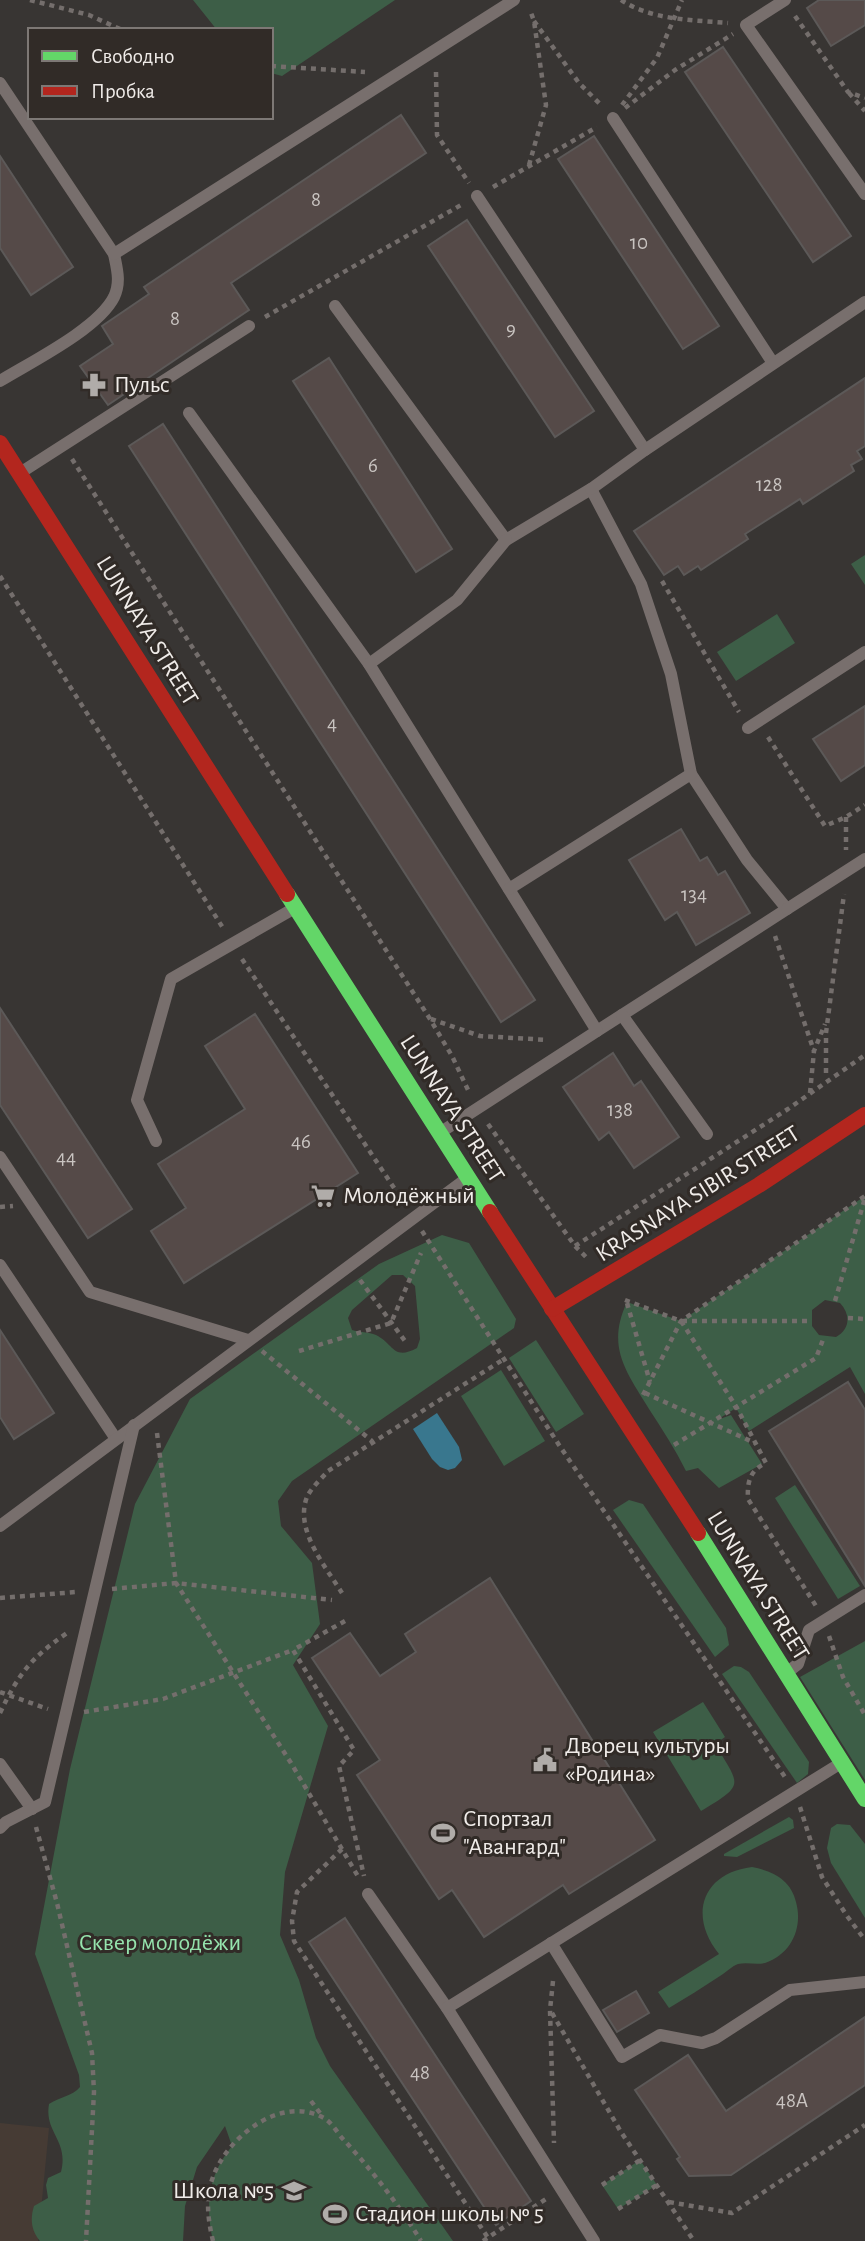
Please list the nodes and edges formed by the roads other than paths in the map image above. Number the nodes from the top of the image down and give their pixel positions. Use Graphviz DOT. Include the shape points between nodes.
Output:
graph roads {
  1 [pos="514,0"];
  2 [pos="784,0"];
  3 [pos="0,83"];
  4 [pos="613,118"];
  5 [pos="865,194"];
  6 [pos="477,196"];
  7 [pos="114,254"];
  8 [pos="865,302"];
  9 [pos="335,306"];
  10 [pos="248,326"];
  11 [pos="773,363"];
  12 [pos="0,381"];
  13 [pos="189,413"];
  14 [pos="2,450"];
  15 [pos="645,450"];
  16 [pos="20,474"];
  17 [pos="591,489"];
  18 [pos="506,540"];
  19 [pos="865,652"];
  20 [pos="369,664"];
  21 [pos="753,724"];
  22 [pos="691,774"];
  23 [pos="865,859"];
  24 [pos="509,889"];
  25 [pos="295,907"];
  26 [pos="787,909"];
  27 [pos="622,1015"];
  28 [pos="597,1031"];
  29 [pos="865,1115"];
  30 [pos="441,1132"];
  31 [pos="707,1134"];
  32 [pos="156,1141"];
  33 [pos="0,1157"];
  34 [pos="469,1177"];
  35 [pos="0,1265"];
  36 [pos="552,1309"];
  37 [pos="248,1340"];
  38 [pos="134,1425"];
  39 [pos="116,1439"];
  40 [pos="0,1526"];
  41 [pos="865,1595"];
  42 [pos="786,1673"];
  43 [pos="842,1762"];
  44 [pos="0,1763"];
  45 [pos="865,1799"];
  46 [pos="32,1809"];
  47 [pos="0,1828"];
  48 [pos="368,1894"];
  49 [pos="553,1947"];
  50 [pos="865,1982"];
  51 [pos="447,2008"];
  52 [pos="594,2241"];
  1 -- 7 [label="lane"];
  2 -- 5 [label="lane" via="746,25"];
  3 -- 7 [label="lane"];
  4 -- 11 [label="lane"];
  6 -- 15 [label="lane"];
  7 -- 12 [label="lane" via="119,276 104,313"];
  8 -- 11 [label="lane"];
  9 -- 18 [label="lane"];
  10 -- 16 [label="lane"];
  11 -- 15 [label="lane"];
  13 -- 20 [label="lane"];
  14 -- 16 [label="street, LUNNAYA STREET"];
  15 -- 17 [label="lane"];
  16 -- 25 [label="street, LUNNAYA STREET"];
  17 -- 18 [label="lane"];
  17 -- 22 [label="lane" via="641,584 671,674"];
  18 -- 20 [label="lane" via="457,600"];
  19 -- 21 [label="lane"];
  20 -- 24 [label="lane"];
  22 -- 24 [label="lane"];
  22 -- 26 [label="lane" via="747,860"];
  23 -- 26 [label="lane"];
  24 -- 28 [label="lane"];
  25 -- 30 [label="street, LUNNAYA STREET"];
  25 -- 32 [label="lane" via="172,979 137,1100"];
  26 -- 27 [label="lane"];
  27 -- 28 [label="lane"];
  27 -- 31 [label="lane"];
  28 -- 30 [label="lane"];
  29 -- 36 [label="street, KRASNAYA SIBIR STREET" via="759,1185"];
  30 -- 34 [label="street, LUNNAYA STREET"];
  33 -- 37 [label="lane" via="90,1293"];
  34 -- 36 [label="street, LUNNAYA STREET"];
  34 -- 37 [label="lane"];
  35 -- 39 [label="lane"];
  36 -- 42 [label="street, LUNNAYA STREET"];
  37 -- 38 [label="lane"];
  38 -- 39 [label="lane"];
  38 -- 46 [label="lane" via="45,1802"];
  39 -- 40 [label="lane"];
  41 -- 42 [label="lane" via="808,1630 799,1664"];
  42 -- 43 [label="street, LUNNAYA STREET"];
  43 -- 45 [label="street, LUNNAYA STREET"];
  43 -- 49 [label="lane"];
  44 -- 46 [label="lane"];
  46 -- 47 [label="lane"];
  48 -- 51 [label="lane"];
  49 -- 50 [label="lane" via="622,2057 660,2035 702,2043 716,2038 790,1990"];
  49 -- 51 [label="lane"];
  51 -- 52 [label="lane"];
}
